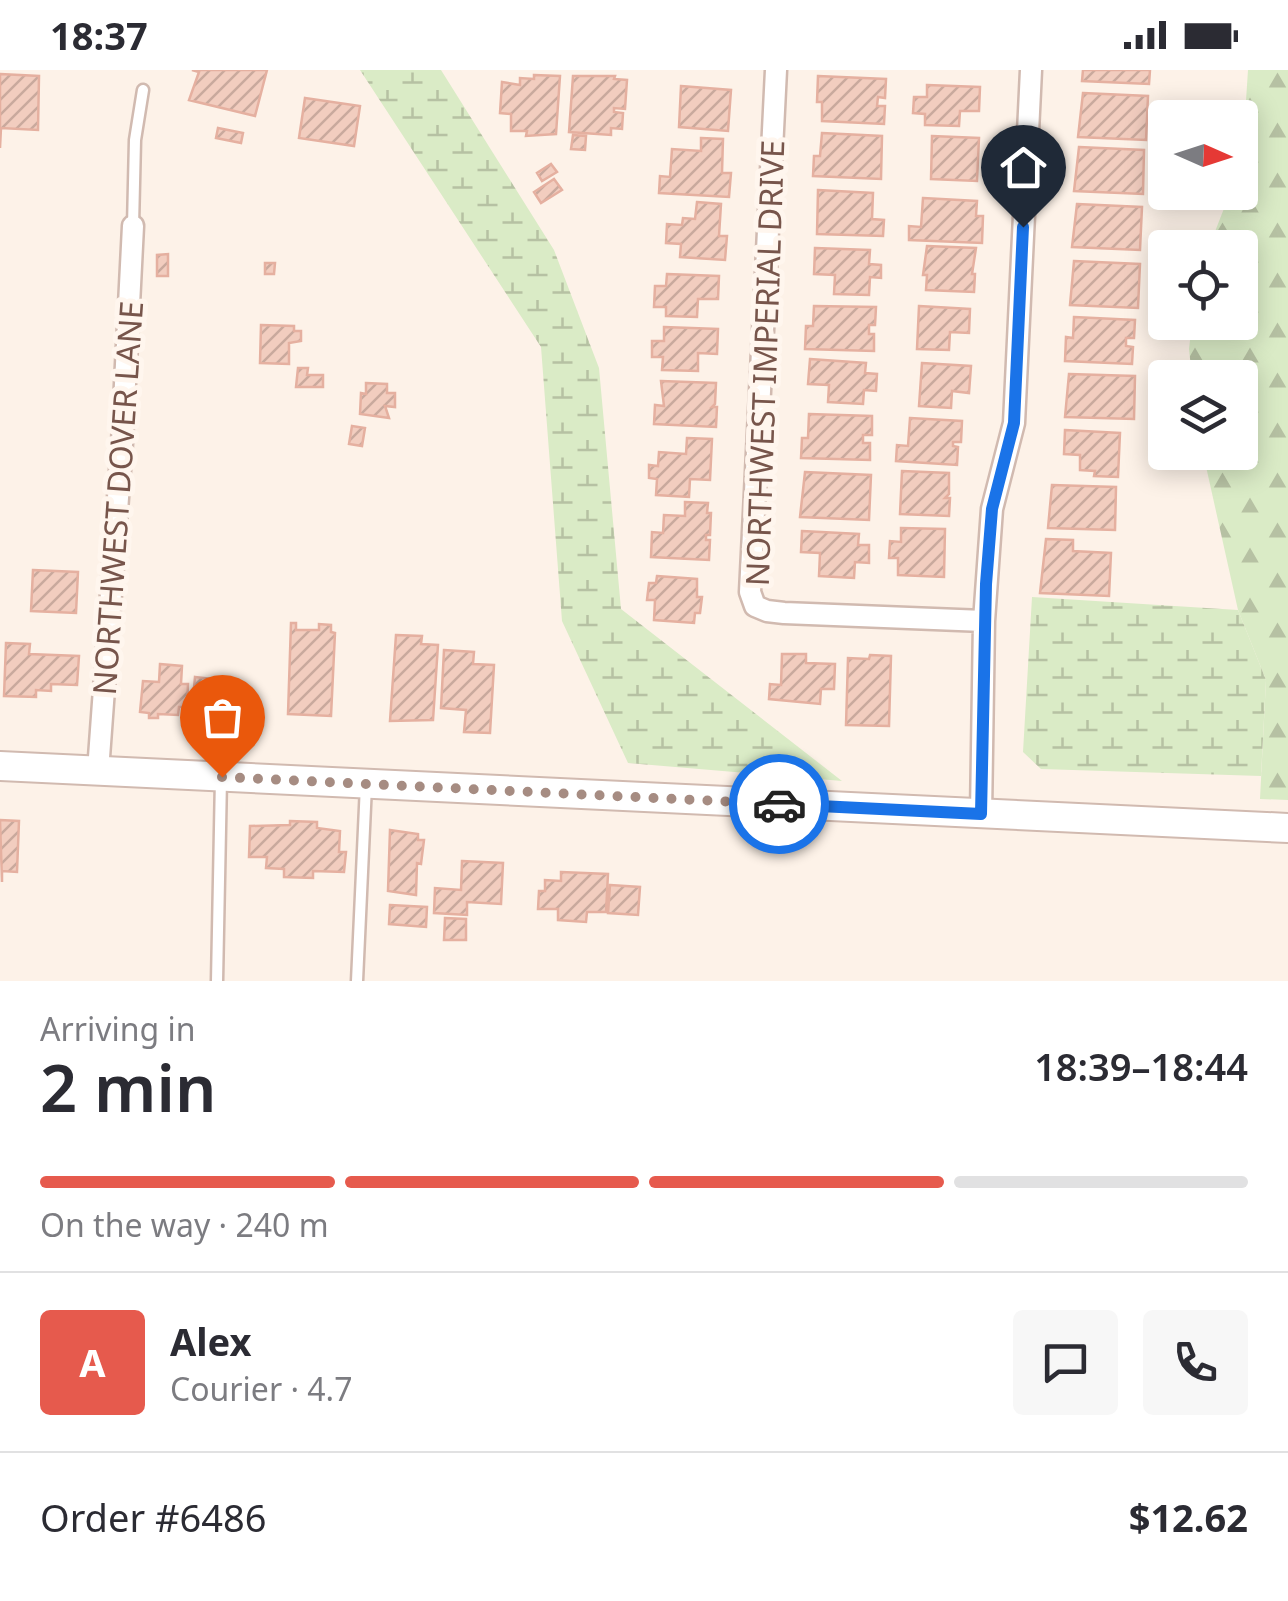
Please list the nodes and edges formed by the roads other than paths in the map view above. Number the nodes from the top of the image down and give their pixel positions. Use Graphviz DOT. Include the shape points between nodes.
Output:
graph roads {
  1 [pos="776,70"];
  2 [pos="1031,70"];
  3 [pos="143,90"];
  4 [pos="133,226"];
  5 [pos="984,621"];
  6 [pos="0,766"];
  7 [pos="98,771"];
  8 [pos="222,777"];
  9 [pos="366,784"];
  10 [pos="981,814"];
  11 [pos="1288,828"];
  12 [pos="214,980"];
  13 [pos="357,981"];
  1 -- 5 [label="street, NORTHWEST IMPERIAL DRIVE" via="750,592 755,606 767,612"];
  2 -- 5 [label="street" via="1014,423 992,509"];
  3 -- 4 [label="lane"];
  4 -- 7 [label="street, NORTHWEST DOVER LANE"];
  5 -- 10 [label="street"];
  6 -- 7 [label="street"];
  7 -- 8 [label="street"];
  8 -- 9 [label="street"];
  8 -- 12 [label="lane"];
  9 -- 10 [label="street"];
  9 -- 13 [label="lane"];
  10 -- 11 [label="street"];
}
